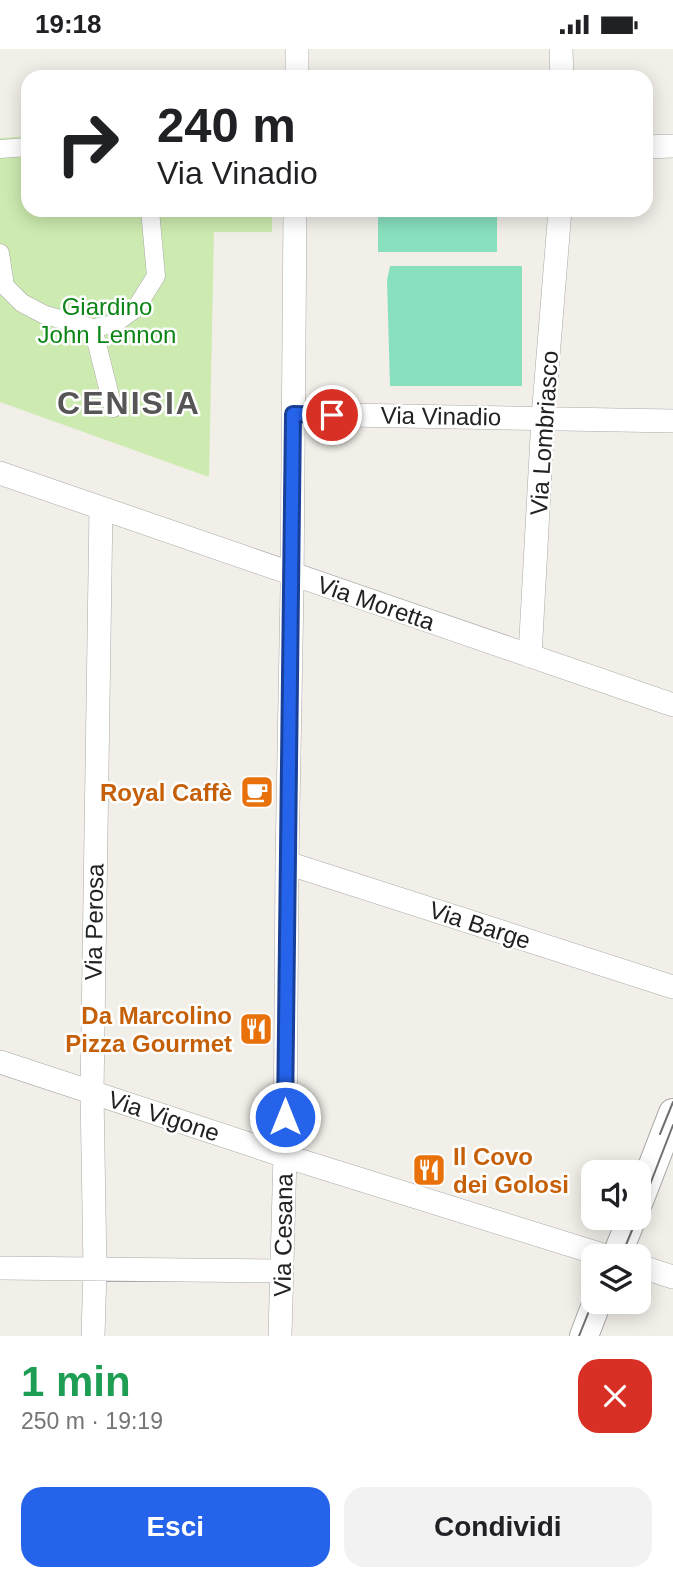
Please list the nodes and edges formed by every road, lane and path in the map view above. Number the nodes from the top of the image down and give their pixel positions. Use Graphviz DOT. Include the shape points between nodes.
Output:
graph roads {
  1 [pos="297,49"];
  2 [pos="561,49"];
  3 [pos="297,70"];
  4 [pos="562,70"];
  5 [pos="673,146"];
  6 [pos="653,147"];
  7 [pos="21,148"];
  8 [pos="0,149"];
  9 [pos="151,217"];
  10 [pos="295,217"];
  11 [pos="559,217"];
  12 [pos="0,253"];
  13 [pos="93,328"];
  14 [pos="113,408"];
  15 [pos="293,414"];
  16 [pos="543,418"];
  17 [pos="673,421"];
  18 [pos="0,473"];
  19 [pos="101,508"];
  20 [pos="292,574"];
  21 [pos="530,656"];
  22 [pos="673,705"];
  23 [pos="287,863"];
  24 [pos="673,987"];
  25 [pos="0,1062"];
  26 [pos="92,1093"];
  27 [pos="673,1113"];
  28 [pos="285,1156"];
  29 [pos="651,1170"];
  30 [pos="581,1248"];
  31 [pos="0,1268"];
  32 [pos="95,1269"];
  33 [pos="651,1270"];
  34 [pos="282,1271"];
  35 [pos="673,1277"];
  36 [pos="592,1314"];
  37 [pos="93,1336"];
  38 [pos="280,1336"];
  39 [pos="584,1336"];
  1 -- 3 [label="street"];
  2 -- 4 [label="street"];
  5 -- 6 [label="street"];
  7 -- 8 [label="street"];
  9 -- 13 [label="street" via="156,276 136,308 114,324"];
  10 -- 15 [label="street, Via Cesana"];
  11 -- 16 [label="street, Via Lombriasco"];
  12 -- 13 [label="street" via="5,286 22,303 45,315"];
  13 -- 14 [label="street"];
  15 -- 16 [label="street, Via Vinadio"];
  15 -- 20 [label="street, Via Cesana"];
  16 -- 17 [label="street, Via Vinadio"];
  16 -- 21 [label="street, Via Lombriasco"];
  18 -- 19 [label="street, Via Moretta"];
  19 -- 20 [label="street, Via Moretta"];
  19 -- 26 [label="street, Via Perosa"];
  20 -- 21 [label="street, Via Moretta"];
  20 -- 23 [label="street, Via Cesana"];
  21 -- 22 [label="street, Via Moretta"];
  23 -- 24 [label="street, Via Barge"];
  23 -- 28 [label="street, Via Cesana"];
  25 -- 26 [label="street, Via Vigone"];
  26 -- 28 [label="street, Via Vigone"];
  26 -- 32 [label="street, Via Perosa"];
  27 -- 29 [label="street"];
  28 -- 30 [label="street, Via Vigone"];
  28 -- 34 [label="street, Via Cesana"];
  31 -- 32 [label="street"];
  32 -- 34 [label="street"];
  32 -- 37 [label="street, Via Perosa"];
  33 -- 35 [label="street"];
  34 -- 38 [label="street, Via Cesana"];
  36 -- 39 [label="street"];
}
